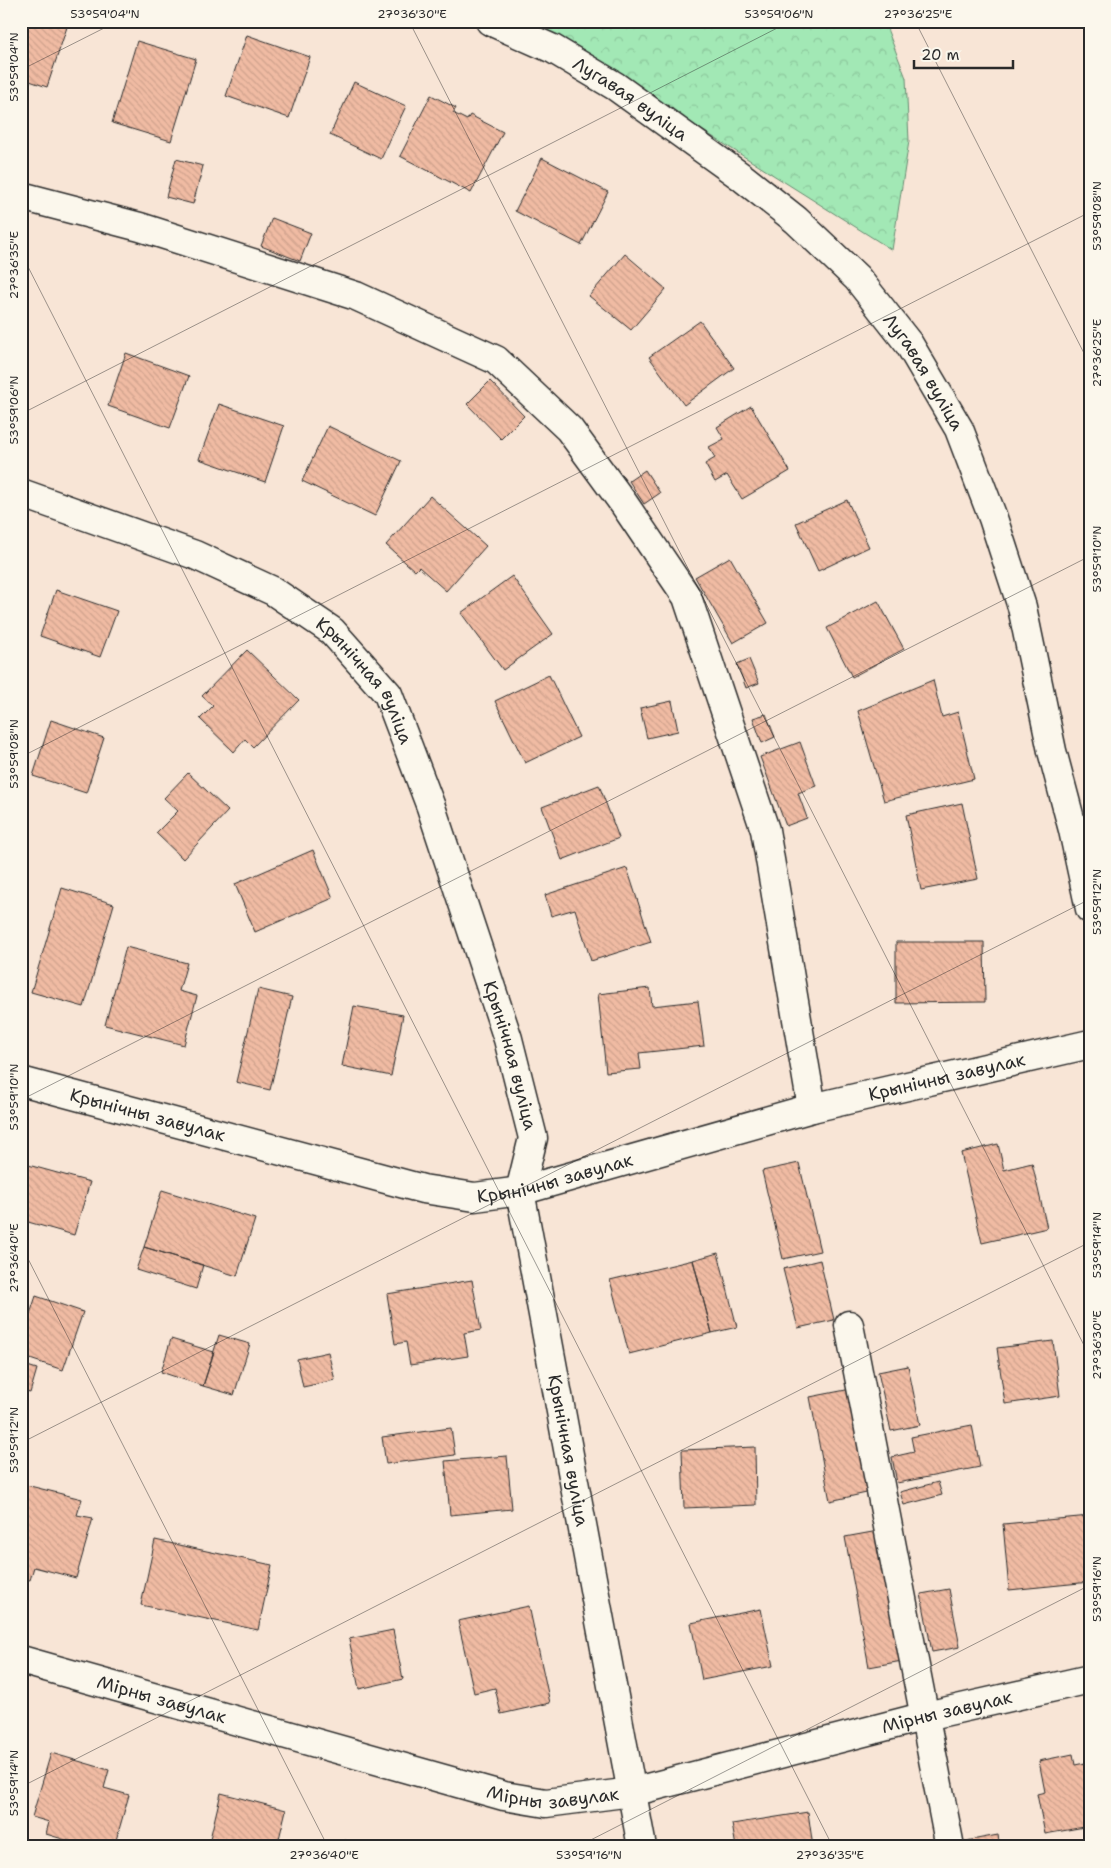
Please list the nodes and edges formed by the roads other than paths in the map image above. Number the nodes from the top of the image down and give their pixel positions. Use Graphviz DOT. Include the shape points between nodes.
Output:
graph roads {
  1 [pos="490,21"];
  2 [pos="21,196"];
  3 [pos="21,493"];
  4 [pos="1090,909"];
  5 [pos="1090,1044"];
  6 [pos="21,1081"];
  7 [pos="812,1108"];
  8 [pos="520,1192"];
  9 [pos="848,1325"];
  10 [pos="21,1660"];
  11 [pos="1090,1679"];
  12 [pos="926,1716"];
  13 [pos="632,1792"];
  14 [pos="642,1847"];
  15 [pos="950,1847"];
  1 -- 4 [label="street, Лугавая вуліца" via="553,49 615,86 743,178 796,220 857,278 909,344 959,429 1022,607"];
  2 -- 7 [label="street" via="140,227 356,296 496,360 569,429 687,597 765,830"];
  3 -- 8 [label="street, Крынічная вуліца" via="195,555 273,591 332,631 388,694 431,807 510,1048 533,1138"];
  5 -- 7 [label="street, Крынічны завулак"];
  6 -- 8 [label="street, Крынічны завулак" via="423,1189 475,1197"];
  7 -- 8 [label="street, Крынічны завулак"];
  8 -- 13 [label="street, Крынічная вуліца"];
  9 -- 12 [label="street"];
  10 -- 13 [label="street, Мірны завулак" via="504,1796 546,1803"];
  11 -- 12 [label="street, Мірны завулак"];
  12 -- 13 [label="street, Мірны завулак"];
  12 -- 15 [label="street"];
  13 -- 14 [label="street, Крынічная вуліца"];
}
